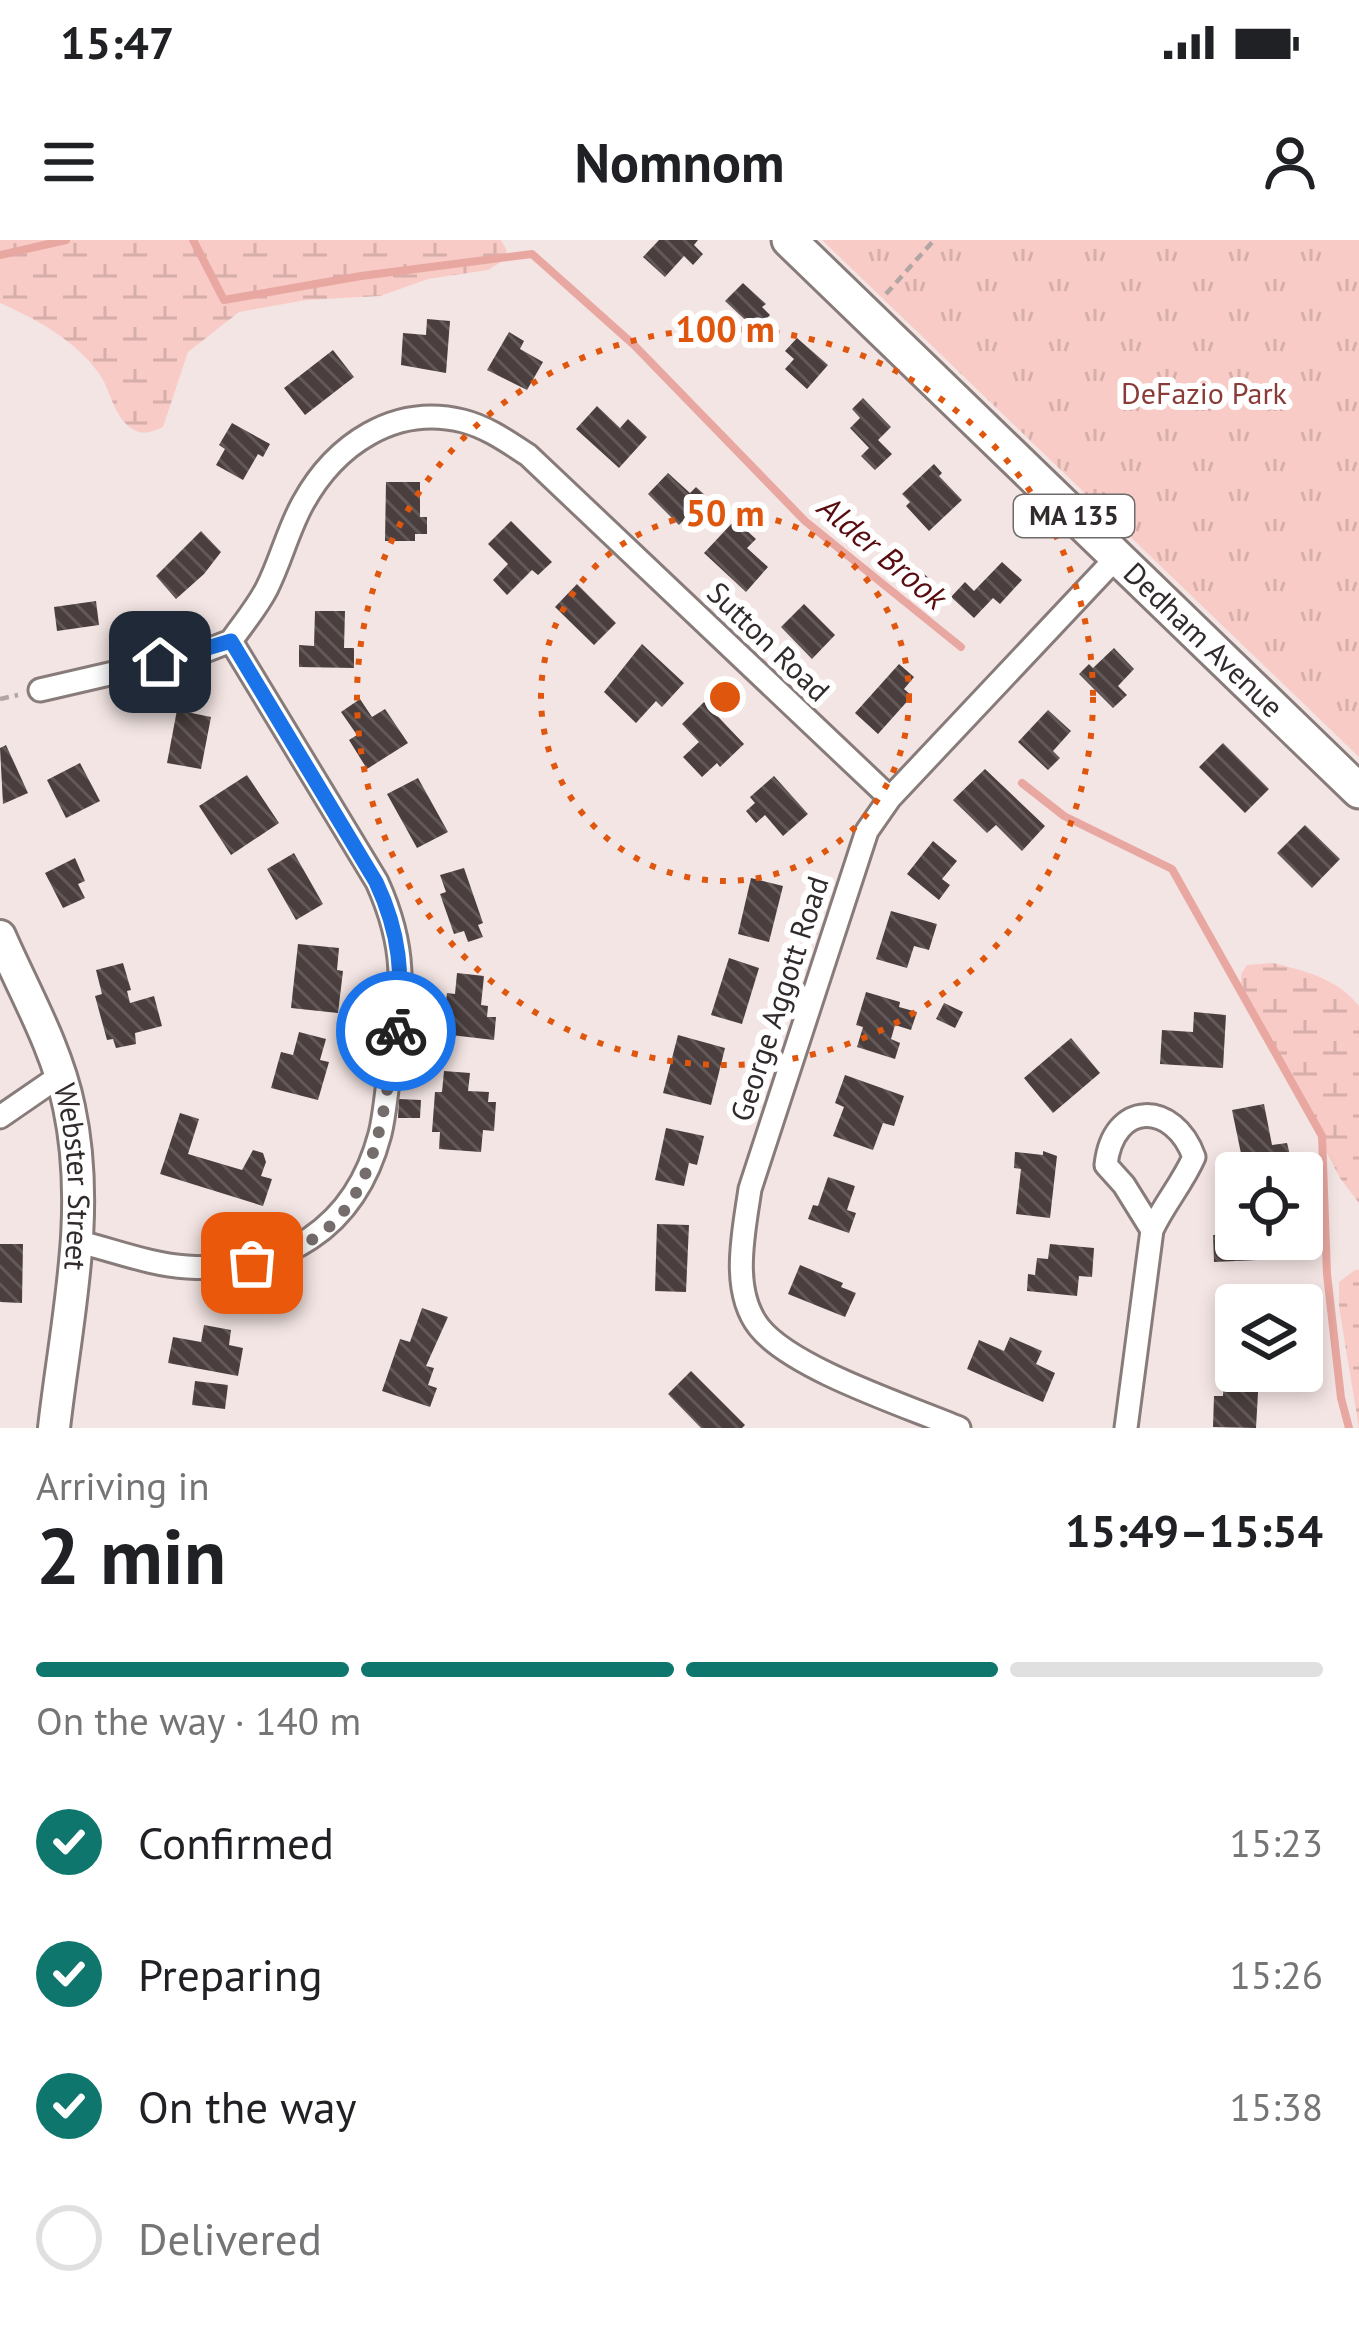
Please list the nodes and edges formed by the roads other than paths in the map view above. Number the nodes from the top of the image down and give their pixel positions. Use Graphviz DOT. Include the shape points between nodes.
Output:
graph roads {
  1 [pos="789,240"];
  2 [pos="1117,557"];
  3 [pos="231,641"];
  4 [pos="40,690"];
  5 [pos="1359,791"];
  6 [pos="890,798"];
  7 [pos="0,936"];
  8 [pos="61,1075"];
  9 [pos="0,1117"];
  10 [pos="1151,1230"];
  11 [pos="79,1242"];
  12 [pos="54,1428"];
  13 [pos="959,1428"];
  14 [pos="1126,1428"];
  1 -- 2 [label="main road, Dedham Avenue / MA 135"];
  2 -- 5 [label="main road, Dedham Avenue / MA 135"];
  2 -- 6 [label="street, George Aggott Road"];
  3 -- 4 [label="street"];
  3 -- 6 [label="street, Sutton Road" via="267,588 304,502 355,440 404,420 463,421 528,455"];
  3 -- 11 [label="street" via="392,915 401,997 380,1136 352,1197 331,1226 301,1246 252,1263 185,1267"];
  6 -- 13 [label="street, George Aggott Road" via="860,847 750,1189 744,1287 756,1324 783,1349"];
  7 -- 8 [label="street, Webster Street"];
  8 -- 9 [label="street"];
  8 -- 11 [label="street, Webster Street" via="79,1173"];
  10 -- 10 [label="street" via="1194,1157 1166,1119 1145,1116 1121,1123 1106,1165"];
  10 -- 14 [label="street"];
  11 -- 12 [label="street, Webster Street"];
}
